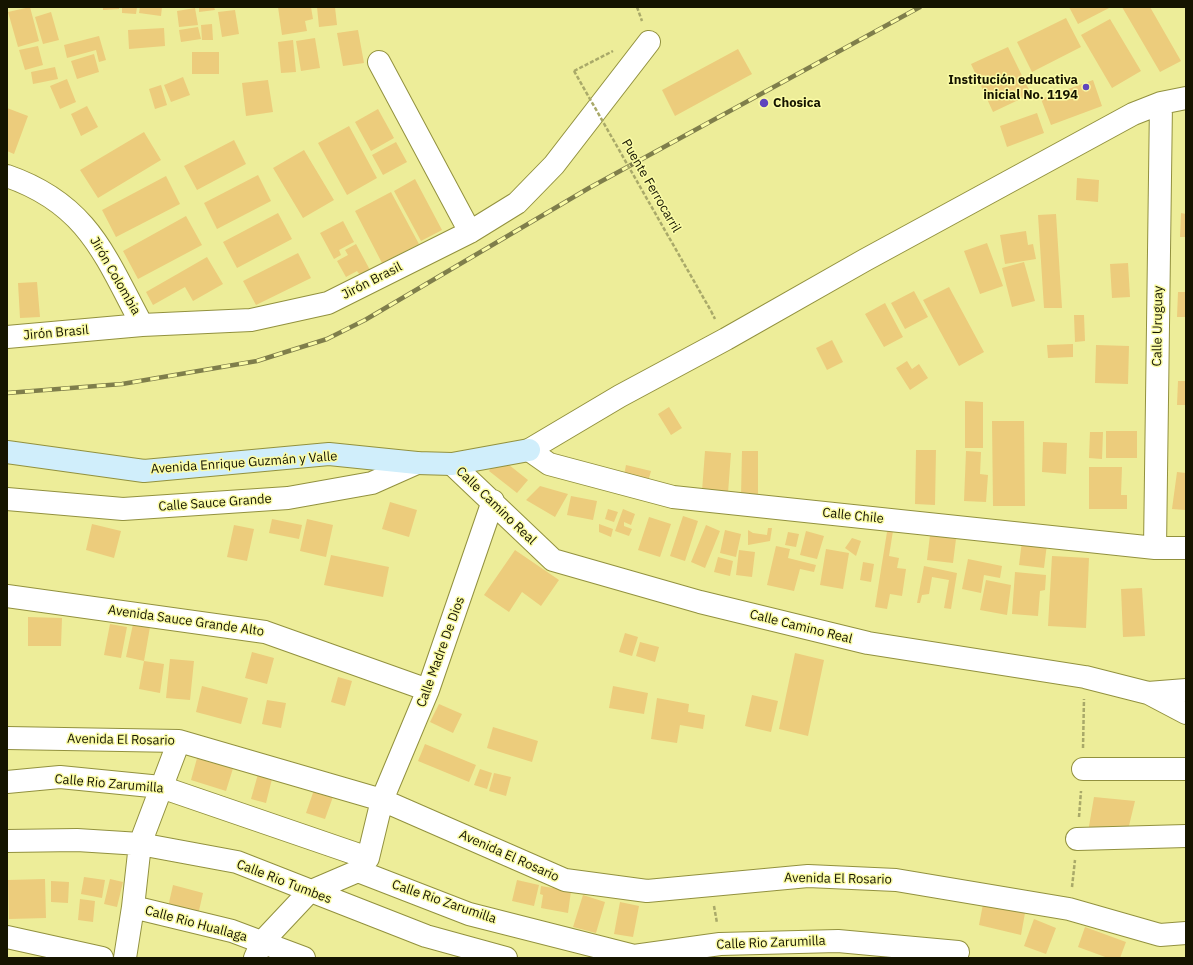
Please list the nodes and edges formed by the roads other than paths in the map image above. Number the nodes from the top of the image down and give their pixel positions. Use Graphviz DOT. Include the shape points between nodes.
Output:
graph roads {
  1 [pos="649,42"];
  2 [pos="379,62"];
  3 [pos="1186,98"];
  4 [pos="1161,103"];
  5 [pos="7,176"];
  6 [pos="470,232"];
  7 [pos="142,325"];
  8 [pos="7,337"];
  9 [pos="529,450"];
  10 [pos="7,452"];
  11 [pos="417,463"];
  12 [pos="452,464"];
  13 [pos="7,499"];
  14 [pos="493,501"];
  15 [pos="1155,548"];
  16 [pos="1186,548"];
  17 [pos="7,596"];
  18 [pos="428,690"];
  19 [pos="1186,690"];
  20 [pos="1148,694"];
  21 [pos="1186,713"];
  22 [pos="7,738"];
  23 [pos="179,741"];
  24 [pos="1083,769"];
  25 [pos="1186,769"];
  26 [pos="7,782"];
  27 [pos="161,787"];
  28 [pos="382,800"];
  29 [pos="1186,836"];
  30 [pos="1077,839"];
  31 [pos="7,841"];
  32 [pos="140,844"];
  33 [pos="363,865"];
  34 [pos="309,892"];
  35 [pos="134,907"];
  36 [pos="1186,934"];
  37 [pos="7,937"];
  38 [pos="258,950"];
  39 [pos="958,952"];
  40 [pos="102,958"];
  41 [pos="125,958"];
  42 [pos="304,958"];
  43 [pos="506,958"];
  1 -- 6 [label="street, Jirón Brasil" via="554,165 517,203"];
  2 -- 6 [label="street"];
  3 -- 4 [label="street"];
  4 -- 9 [label="street" via="1133,114 872,256 620,396"];
  4 -- 15 [label="street, Calle Uruguay"];
  5 -- 7 [label="street, Jirón Colombia" via="50,195 72,212 94,238"];
  6 -- 7 [label="street, Jirón Brasil" via="328,303 251,320"];
  7 -- 8 [label="street, Jirón Brasil"];
  9 -- 12 [label="street, Avenida Enrique Guzmán y Valle"];
  9 -- 15 [label="street, Calle Chile" via="549,464 673,497"];
  10 -- 11 [label="street, Avenida Enrique Guzmán y Valle" via="144,471 329,454"];
  11 -- 12 [label="street, Avenida Enrique Guzmán y Valle"];
  11 -- 13 [label="street, Calle Sauce Grande" via="372,483 288,498 123,510"];
  12 -- 14 [label="street, Calle Camino Real"];
  14 -- 18 [label="street, Calle Madre De Dios"];
  14 -- 20 [label="street, Calle Camino Real" via="552,560 700,602 868,642 1085,677"];
  15 -- 16 [label="street, Calle Chile"];
  17 -- 18 [label="street, Avenida Sauce Grande Alto" via="266,632"];
  18 -- 28 [label="street, Calle Madre De Dios"];
  19 -- 20 [label="street"];
  20 -- 21 [label="street, Calle Camino Real"];
  22 -- 23 [label="street, Avenida El Rosario"];
  23 -- 27 [label="street"];
  23 -- 28 [label="street, Avenida El Rosario"];
  24 -- 25 [label="street"];
  26 -- 27 [label="street, Calle Rio Zarumilla" via="60,777"];
  27 -- 32 [label="street"];
  27 -- 33 [label="street, Calle Rio Zarumilla"];
  28 -- 33 [label="street, Calle Madre De Dios"];
  28 -- 36 [label="street, Avenida El Rosario" via="565,880 647,891 808,876 896,880 1070,910 1160,935"];
  29 -- 30 [label="street"];
  31 -- 32 [label="street, Calle Rio Tumbes" via="77,840"];
  32 -- 34 [label="street, Calle Rio Tumbes" via="237,862"];
  32 -- 35 [label="street"];
  33 -- 34 [label="street"];
  33 -- 39 [label="street, Calle Rio Zarumilla" via="469,914 634,956 720,944 838,941"];
  34 -- 38 [label="street"];
  34 -- 43 [label="street, Calle Rio Tumbes" via="426,936"];
  35 -- 38 [label="street, Calle Rio Huallaga" via="232,931"];
  35 -- 41 [label="street"];
  37 -- 40 [label="street"];
  38 -- 42 [label="street, Calle Rio Huallaga"];
}
